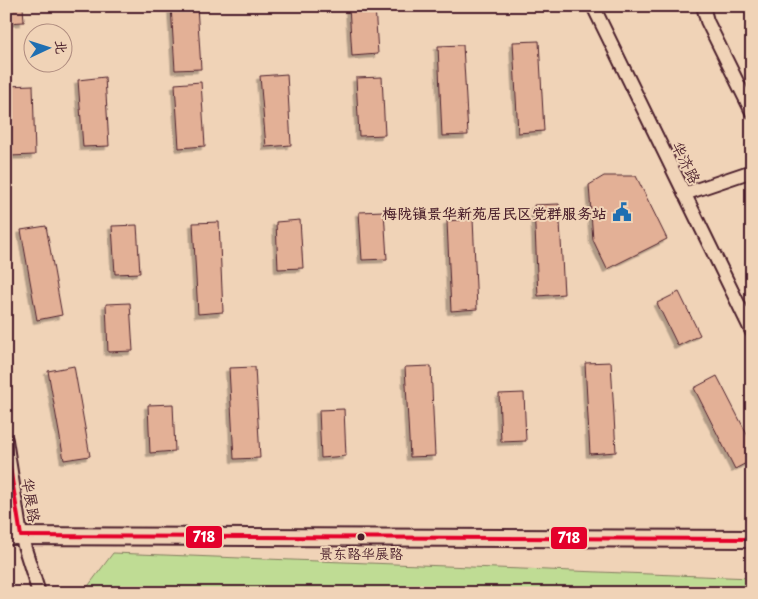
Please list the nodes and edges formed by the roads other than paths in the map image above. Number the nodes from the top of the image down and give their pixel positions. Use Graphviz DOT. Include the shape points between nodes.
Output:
graph roads {
  1 [pos="592,6"];
  2 [pos="703,6"];
  3 [pos="752,112"];
  4 [pos="752,171"];
  5 [pos="684,194"];
  6 [pos="752,332"];
  7 [pos="6,440"];
  8 [pos="14,536"];
  9 [pos="752,539"];
  10 [pos="39,593"];
  1 -- 5 [label="street, 华济路"];
  2 -- 3 [label="street" via="706,21"];
  4 -- 5 [label="street"];
  5 -- 6 [label="street, 华济路"];
  7 -- 8 [label="street, 华展路"];
  8 -- 9 [label="street"];
  8 -- 10 [label="street, 华展路"];
}
